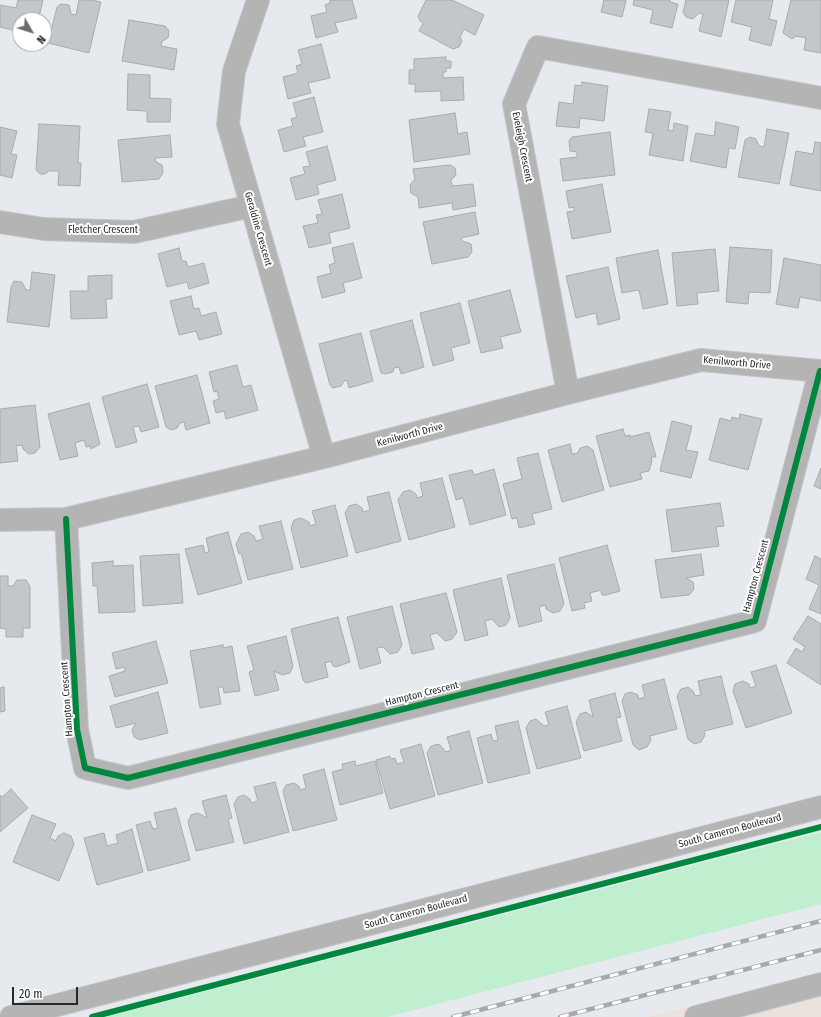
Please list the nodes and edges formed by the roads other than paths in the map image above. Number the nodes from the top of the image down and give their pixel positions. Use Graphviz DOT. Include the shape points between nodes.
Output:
graph roads {
  1 [pos="258,0"];
  2 [pos="821,98"];
  3 [pos="251,206"];
  4 [pos="0,222"];
  5 [pos="820,371"];
  6 [pos="568,393"];
  7 [pos="324,458"];
  8 [pos="66,519"];
  9 [pos="0,520"];
  10 [pos="821,808"];
  11 [pos="821,984"];
  12 [pos="11,1017"];
  13 [pos="696,1017"];
  1 -- 3 [label="street, Geraldine Crescent" via="234,71 228,124"];
  2 -- 6 [label="street, Eveleigh Crescent" via="538,47 514,104"];
  3 -- 4 [label="street, Fletcher Crescent" via="134,232 44,229"];
  3 -- 7 [label="street, Geraldine Crescent"];
  5 -- 6 [label="street, Kenilworth Drive" via="701,360"];
  5 -- 8 [label="street, Hampton Crescent" via="755,620 128,778 85,768 78,729"];
  6 -- 7 [label="street, Kenilworth Drive"];
  7 -- 8 [label="street, Kenilworth Drive"];
  8 -- 9 [label="street, Kenilworth Drive"];
  10 -- 12 [label="street, South Cameron Boulevard"];
  11 -- 13 [label="street"];
}
